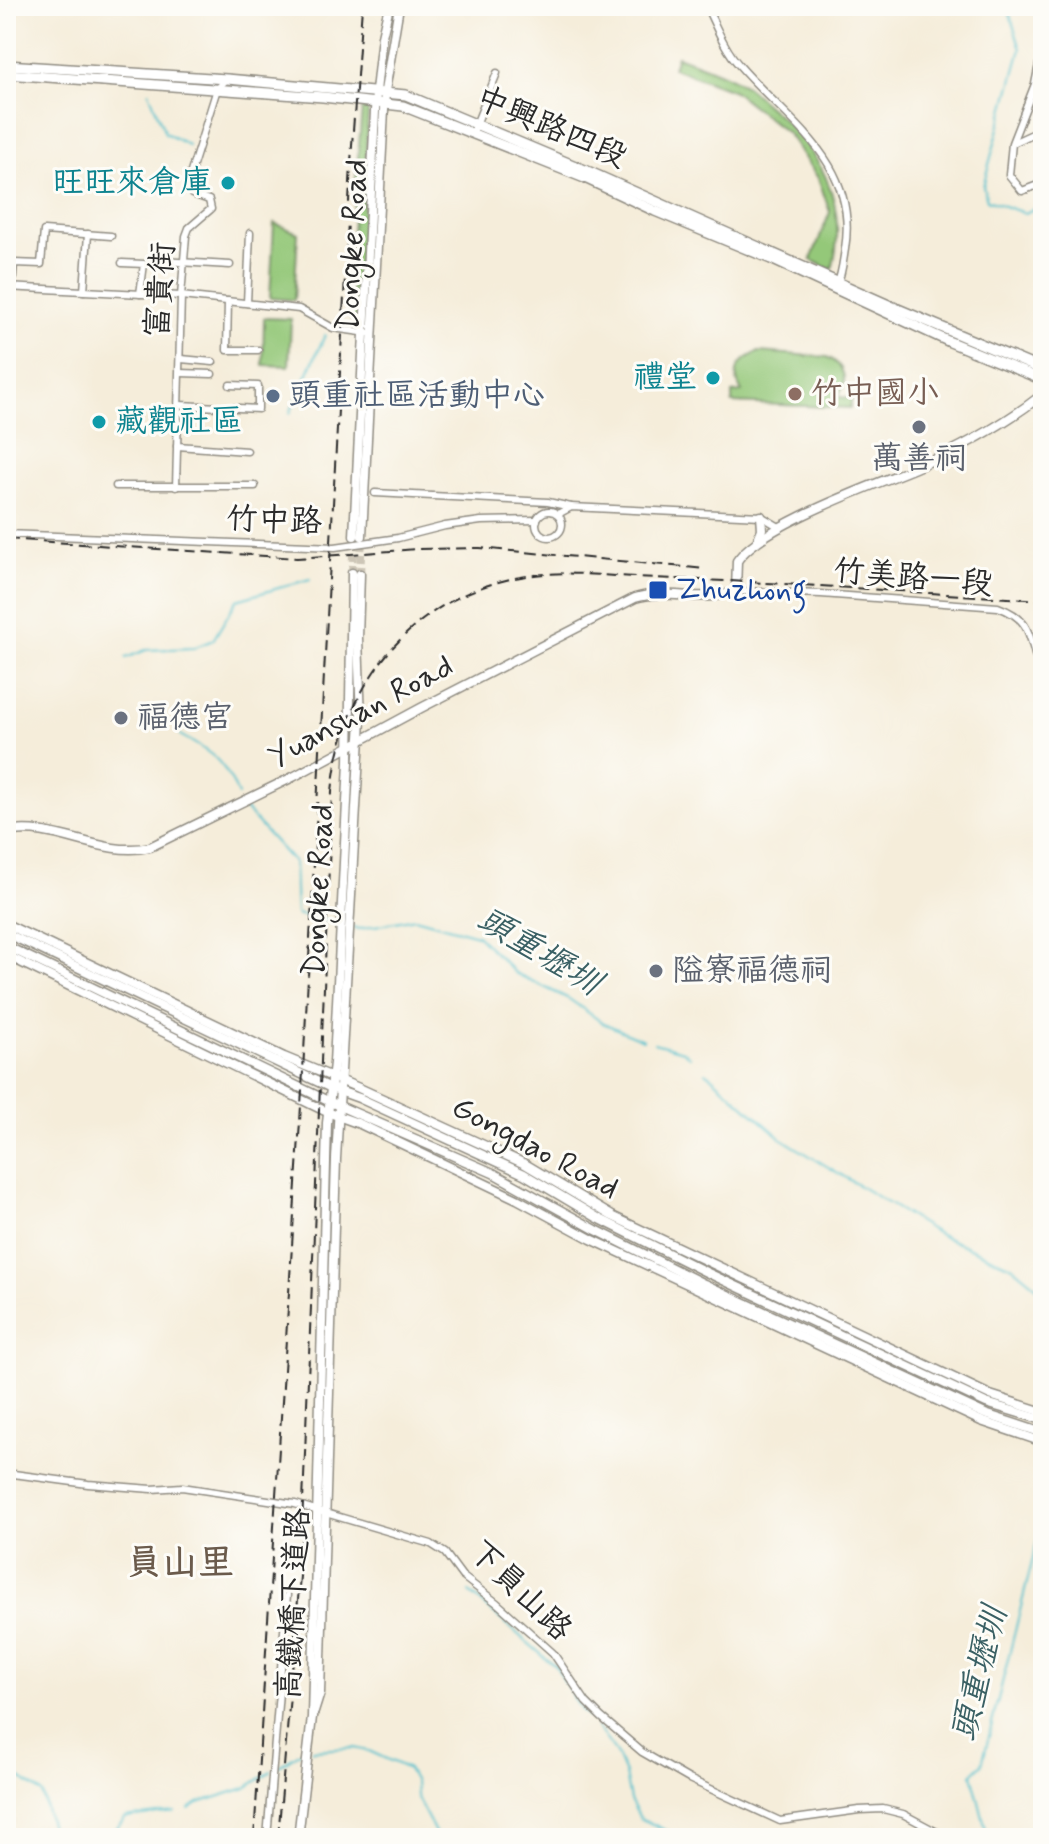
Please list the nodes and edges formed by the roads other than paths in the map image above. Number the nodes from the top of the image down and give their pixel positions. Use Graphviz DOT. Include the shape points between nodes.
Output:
graph roads {
  1 [pos="389,6"];
  2 [pos="399,6"];
  3 [pos="706,6"];
  4 [pos="1043,45"];
  5 [pos="6,65"];
  6 [pos="497,73"];
  7 [pos="6,74"];
  8 [pos="227,79"];
  9 [pos="1043,81"];
  10 [pos="1035,84"];
  11 [pos="217,89"];
  12 [pos="381,91"];
  13 [pos="380,103"];
  14 [pos="475,128"];
  15 [pos="1043,129"];
  16 [pos="1012,143"];
  17 [pos="1043,183"];
  18 [pos="250,233"];
  19 [pos="88,234"];
  20 [pos="111,236"];
  21 [pos="161,261"];
  22 [pos="122,263"];
  23 [pos="185,263"];
  24 [pos="230,265"];
  25 [pos="838,285"];
  26 [pos="9,288"];
  27 [pos="84,291"];
  28 [pos="140,294"];
  29 [pos="181,296"];
  30 [pos="228,301"];
  31 [pos="247,303"];
  32 [pos="368,333"];
  33 [pos="258,350"];
  34 [pos="181,359"];
  35 [pos="213,362"];
  36 [pos="1043,370"];
  37 [pos="180,373"];
  38 [pos="212,374"];
  39 [pos="1043,380"];
  40 [pos="230,385"];
  41 [pos="1043,394"];
  42 [pos="180,405"];
  43 [pos="177,446"];
  44 [pos="247,451"];
  45 [pos="116,486"];
  46 [pos="255,486"];
  47 [pos="176,487"];
  48 [pos="375,493"];
  49 [pos="571,507"];
  50 [pos="558,514"];
  51 [pos="761,516"];
  52 [pos="537,520"];
  53 [pos="781,528"];
  54 [pos="6,534"];
  55 [pos="358,536"];
  56 [pos="758,540"];
  57 [pos="736,591"];
  58 [pos="1043,676"];
  59 [pos="360,740"];
  60 [pos="350,747"];
  61 [pos="6,832"];
  62 [pos="347,912"];
  63 [pos="6,924"];
  64 [pos="6,933"];
  65 [pos="32,942"];
  66 [pos="6,946"];
  67 [pos="6,955"];
  68 [pos="282,1085"];
  69 [pos="336,1085"];
  70 [pos="328,1101"];
  71 [pos="339,1107"];
  72 [pos="327,1112"];
  73 [pos="338,1117"];
  74 [pos="1043,1412"];
  75 [pos="1043,1420"];
  76 [pos="1043,1433"];
  77 [pos="1043,1442"];
  78 [pos="6,1473"];
  79 [pos="320,1512"];
  80 [pos="287,1595"];
  81 [pos="267,1838"];
  82 [pos="298,1838"];
  83 [pos="948,1838"];
  1 -- 12 [label="street, Dongke Road" via="382,36"];
  2 -- 12 [label="street, Dongke Road"];
  3 -- 25 [label="street" via="738,64 789,114 833,169 846,214"];
  4 -- 10 [label="street"];
  5 -- 8 [label="main road, 中興路四段"];
  6 -- 14 [label="street"];
  7 -- 11 [label="main road, 中興路四段"];
  8 -- 11 [label="street, 富貴街"];
  8 -- 12 [label="main road, 中興路四段"];
  9 -- 10 [label="street"];
  10 -- 16 [label="street"];
  11 -- 13 [label="main road, 中興路四段"];
  11 -- 23 [label="street, 富貴街" via="191,172 192,194 209,200 211,209 189,228"];
  12 -- 13 [label="street, Dongke Road"];
  12 -- 14 [label="main road, 中興路四段" via="406,95"];
  13 -- 14 [label="main road, 中興路四段"];
  13 -- 32 [label="street, Dongke Road"];
  14 -- 25 [label="main road, 中興路四段"];
  15 -- 16 [label="street"];
  16 -- 17 [label="street" via="1009,175 1022,191"];
  18 -- 31 [label="street"];
  19 -- 20 [label="street"];
  19 -- 26 [label="street" via="44,231 41,264 14,263"];
  19 -- 27 [label="street"];
  21 -- 23 [label="street"];
  22 -- 28 [label="street" via="144,264"];
  23 -- 24 [label="street"];
  23 -- 29 [label="street, 富貴街"];
  25 -- 36 [label="main road, 中興路四段"];
  25 -- 39 [label="main road, 中興路四段" via="950,342"];
  26 -- 27 [label="street"];
  27 -- 28 [label="street"];
  28 -- 29 [label="street"];
  29 -- 30 [label="street"];
  29 -- 34 [label="street, 富貴街"];
  30 -- 31 [label="street"];
  30 -- 33 [label="street" via="227,350"];
  31 -- 32 [label="street" via="299,309 333,328"];
  32 -- 55 [label="street, Dongke Road"];
  34 -- 35 [label="street"];
  34 -- 37 [label="street, 富貴街"];
  37 -- 38 [label="street"];
  37 -- 42 [label="street, 富貴街"];
  40 -- 42 [label="street" via="258,386 258,409"];
  41 -- 53 [label="street" via="988,431"];
  42 -- 43 [label="street, 富貴街"];
  43 -- 44 [label="street"];
  43 -- 47 [label="street, 富貴街"];
  45 -- 47 [label="street"];
  46 -- 47 [label="street"];
  48 -- 49 [label="street"];
  49 -- 50 [label="street"];
  49 -- 51 [label="street"];
  50 -- 52 [label="street" via="546,511"];
  50 -- 52 [label="street" via="562,528 554,536 542,534"];
  51 -- 53 [label="street"];
  51 -- 56 [label="street"];
  52 -- 54 [label="street, 竹中路" via="481,521 335,547"];
  53 -- 56 [label="street"];
  56 -- 57 [label="street" via="737,561"];
  57 -- 58 [label="street, 竹美路一段" via="998,607 1027,625"];
  57 -- 59 [label="street, Yuanshan Road" via="635,598"];
  59 -- 60 [label="street, Yuanshan Road"];
  59 -- 60 [label="street, Dongke Road" via="356,573"];
  59 -- 62 [label="street, Dongke Road"];
  60 -- 61 [label="street, Yuanshan Road" via="150,847 117,850 42,830"];
  60 -- 62 [label="street, Dongke Road"];
  62 -- 69 [label="street, Dongke Road"];
  63 -- 65 [label="street, Gongdao Road"];
  64 -- 65 [label="street, Gongdao Road"];
  65 -- 69 [label="street, Gongdao Road"];
  66 -- 68 [label="street, Gongdao Road"];
  67 -- 68 [label="street, Gongdao Road"];
  68 -- 70 [label="street, Gongdao Road"];
  68 -- 72 [label="street, Gongdao Road"];
  69 -- 70 [label="street, Dongke Road"];
  69 -- 71 [label="street, 高鐵橋下道路"];
  69 -- 74 [label="street, Gongdao Road" via="525,1164 612,1216 990,1395"];
  69 -- 75 [label="street, Gongdao Road" via="524,1174 734,1286 986,1403"];
  70 -- 71 [label="street, Gongdao Road"];
  70 -- 72 [label="street, Dongke Road"];
  71 -- 73 [label="street, 高鐵橋下道路"];
  71 -- 76 [label="street, Gongdao Road" via="493,1173 704,1284 985,1414"];
  72 -- 73 [label="street, Gongdao Road"];
  72 -- 79 [label="street, 高鐵橋下道路"];
  73 -- 77 [label="street, Gongdao Road" via="981,1421"];
  73 -- 79 [label="street, 高鐵橋下道路"];
  78 -- 79 [label="street, 下員山路" via="88,1484 182,1487"];
  79 -- 82 [label="street, 高鐵橋下道路" via="320,1693 312,1717"];
  79 -- 83 [label="street, 下員山路" via="431,1544 445,1553 462,1576 553,1653 601,1717 642,1752 689,1779 780,1821 883,1809"];
  80 -- 81 [label="street"];
}
